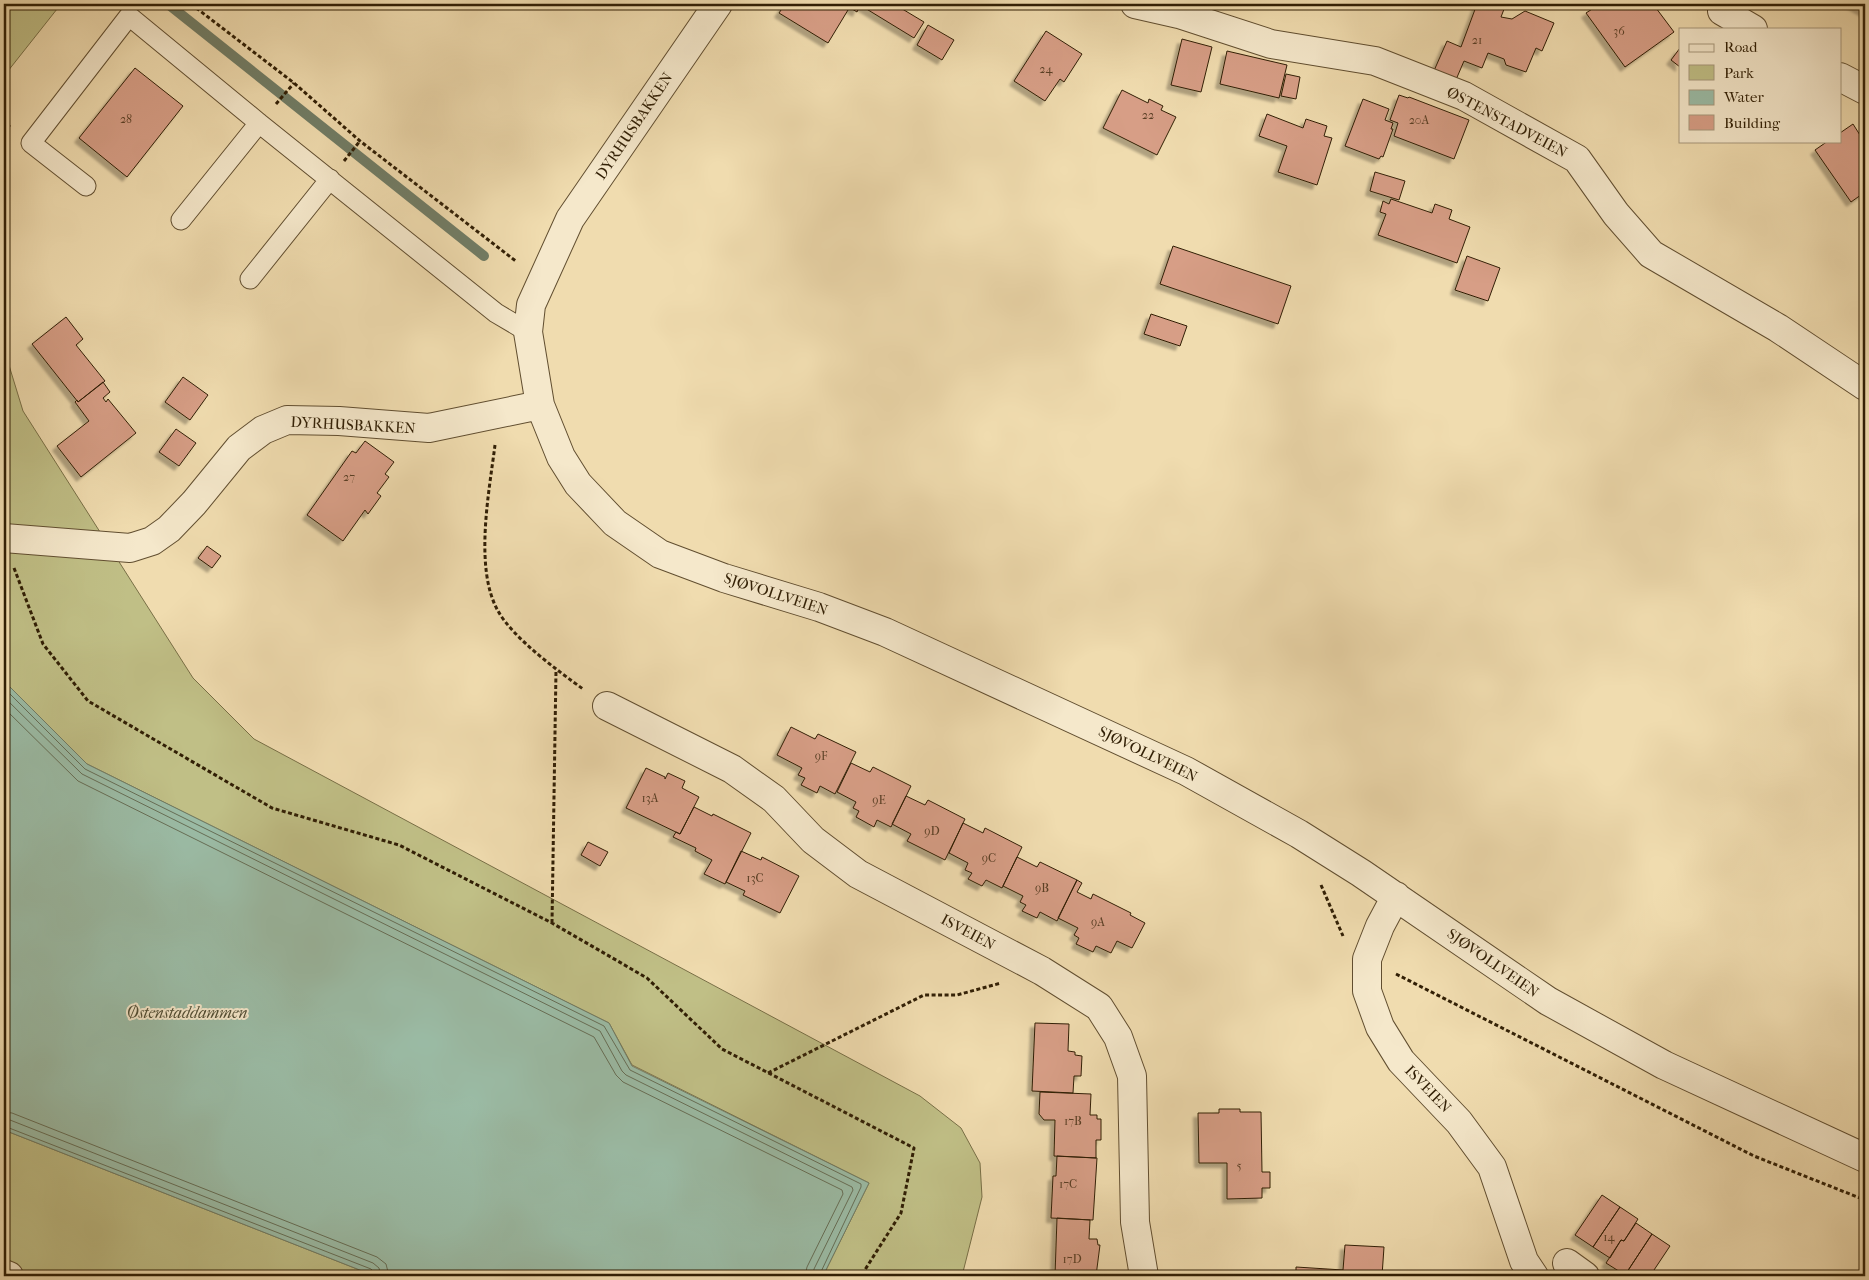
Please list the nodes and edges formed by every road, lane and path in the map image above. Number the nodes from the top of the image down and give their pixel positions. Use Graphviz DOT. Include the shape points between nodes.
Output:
graph roads {
  1 [pos="8,4"];
  2 [pos="191,4"];
  3 [pos="718,4"];
  4 [pos="1135,4"];
  5 [pos="4,11"];
  6 [pos="1722,11"];
  7 [pos="1751,28"];
  8 [pos="1842,78"];
  9 [pos="1865,90"];
  10 [pos="259,123"];
  11 [pos="330,179"];
  12 [pos="86,186"];
  13 [pos="181,220"];
  14 [pos="250,279"];
  15 [pos="536,293"];
  16 [pos="528,332"];
  17 [pos="1865,386"];
  18 [pos="540,405"];
  19 [pos="498,415"];
  20 [pos="7,549"];
  21 [pos="556,670"];
  22 [pos="607,706"];
  23 [pos="1318,878"];
  24 [pos="1396,896"];
  25 [pos="552,923"];
  26 [pos="1366,959"];
  27 [pos="1042,971"];
  28 [pos="768,1073"];
  29 [pos="1865,1158"];
  30 [pos="1865,1200"];
  31 [pos="4,1274"];
  32 [pos="9,1276"];
  33 [pos="861,1276"];
  34 [pos="1144,1276"];
  35 [pos="1534,1276"];
  1 -- 5 [label="path"];
  2 -- 15 [label="path" via="294,84"];
  3 -- 15 [label="street, DYRHUSBAKKEN" via="570,220"];
  4 -- 17 [label="street, ØSTENSTADVEIEN" via="1179,14 1271,44 1375,61 1464,96 1577,159 1616,214 1651,254 1778,328"];
  6 -- 7 [label="street"];
  8 -- 9 [label="street"];
  10 -- 11 [label="lane"];
  10 -- 12 [label="lane" via="129,16 31,143"];
  10 -- 13 [label="lane"];
  11 -- 14 [label="lane"];
  11 -- 16 [label="lane" via="496,313"];
  15 -- 16 [label="street, SJØVOLLVEIEN"];
  16 -- 18 [label="street, SJØVOLLVEIEN"];
  18 -- 19 [label="street, DYRHUSBAKKEN"];
  18 -- 24 [label="street, SJØVOLLVEIEN" via="561,457 578,484 615,523 660,554 885,632 1135,747 1186,771 1299,834"];
  19 -- 20 [label="street, DYRHUSBAKKEN" via="429,428 287,420 263,430 240,448 194,503 169,529 152,541 130,548"];
  19 -- 21 [label="path" via="484,548 491,590 498,611 519,636"];
  20 -- 25 [label="path" via="43,644 88,700 272,808 398,845"];
  21 -- 22 [label="path"];
  21 -- 25 [label="path"];
  22 -- 27 [label="street, ISVEIEN" via="732,769 774,799 813,840 858,874"];
  23 -- 26 [label="path" via="1344,939"];
  24 -- 26 [label="street, ISVEIEN"];
  24 -- 29 [label="street, SJØVOLLVEIEN" via="1556,1006 1664,1065"];
  25 -- 28 [label="path" via="647,978 722,1049"];
  26 -- 30 [label="path" via="1754,1156"];
  26 -- 35 [label="street, ISVEIEN" via="1367,991 1380,1027 1401,1061 1459,1122 1492,1167 1524,1261"];
  27 -- 28 [label="path" via="957,995 924,995"];
  27 -- 34 [label="street, ISVEIEN" via="1098,1007 1118,1037 1132,1076 1135,1222"];
  28 -- 33 [label="path" via="914,1148 901,1213"];
  31 -- 32 [label="street"];
}
